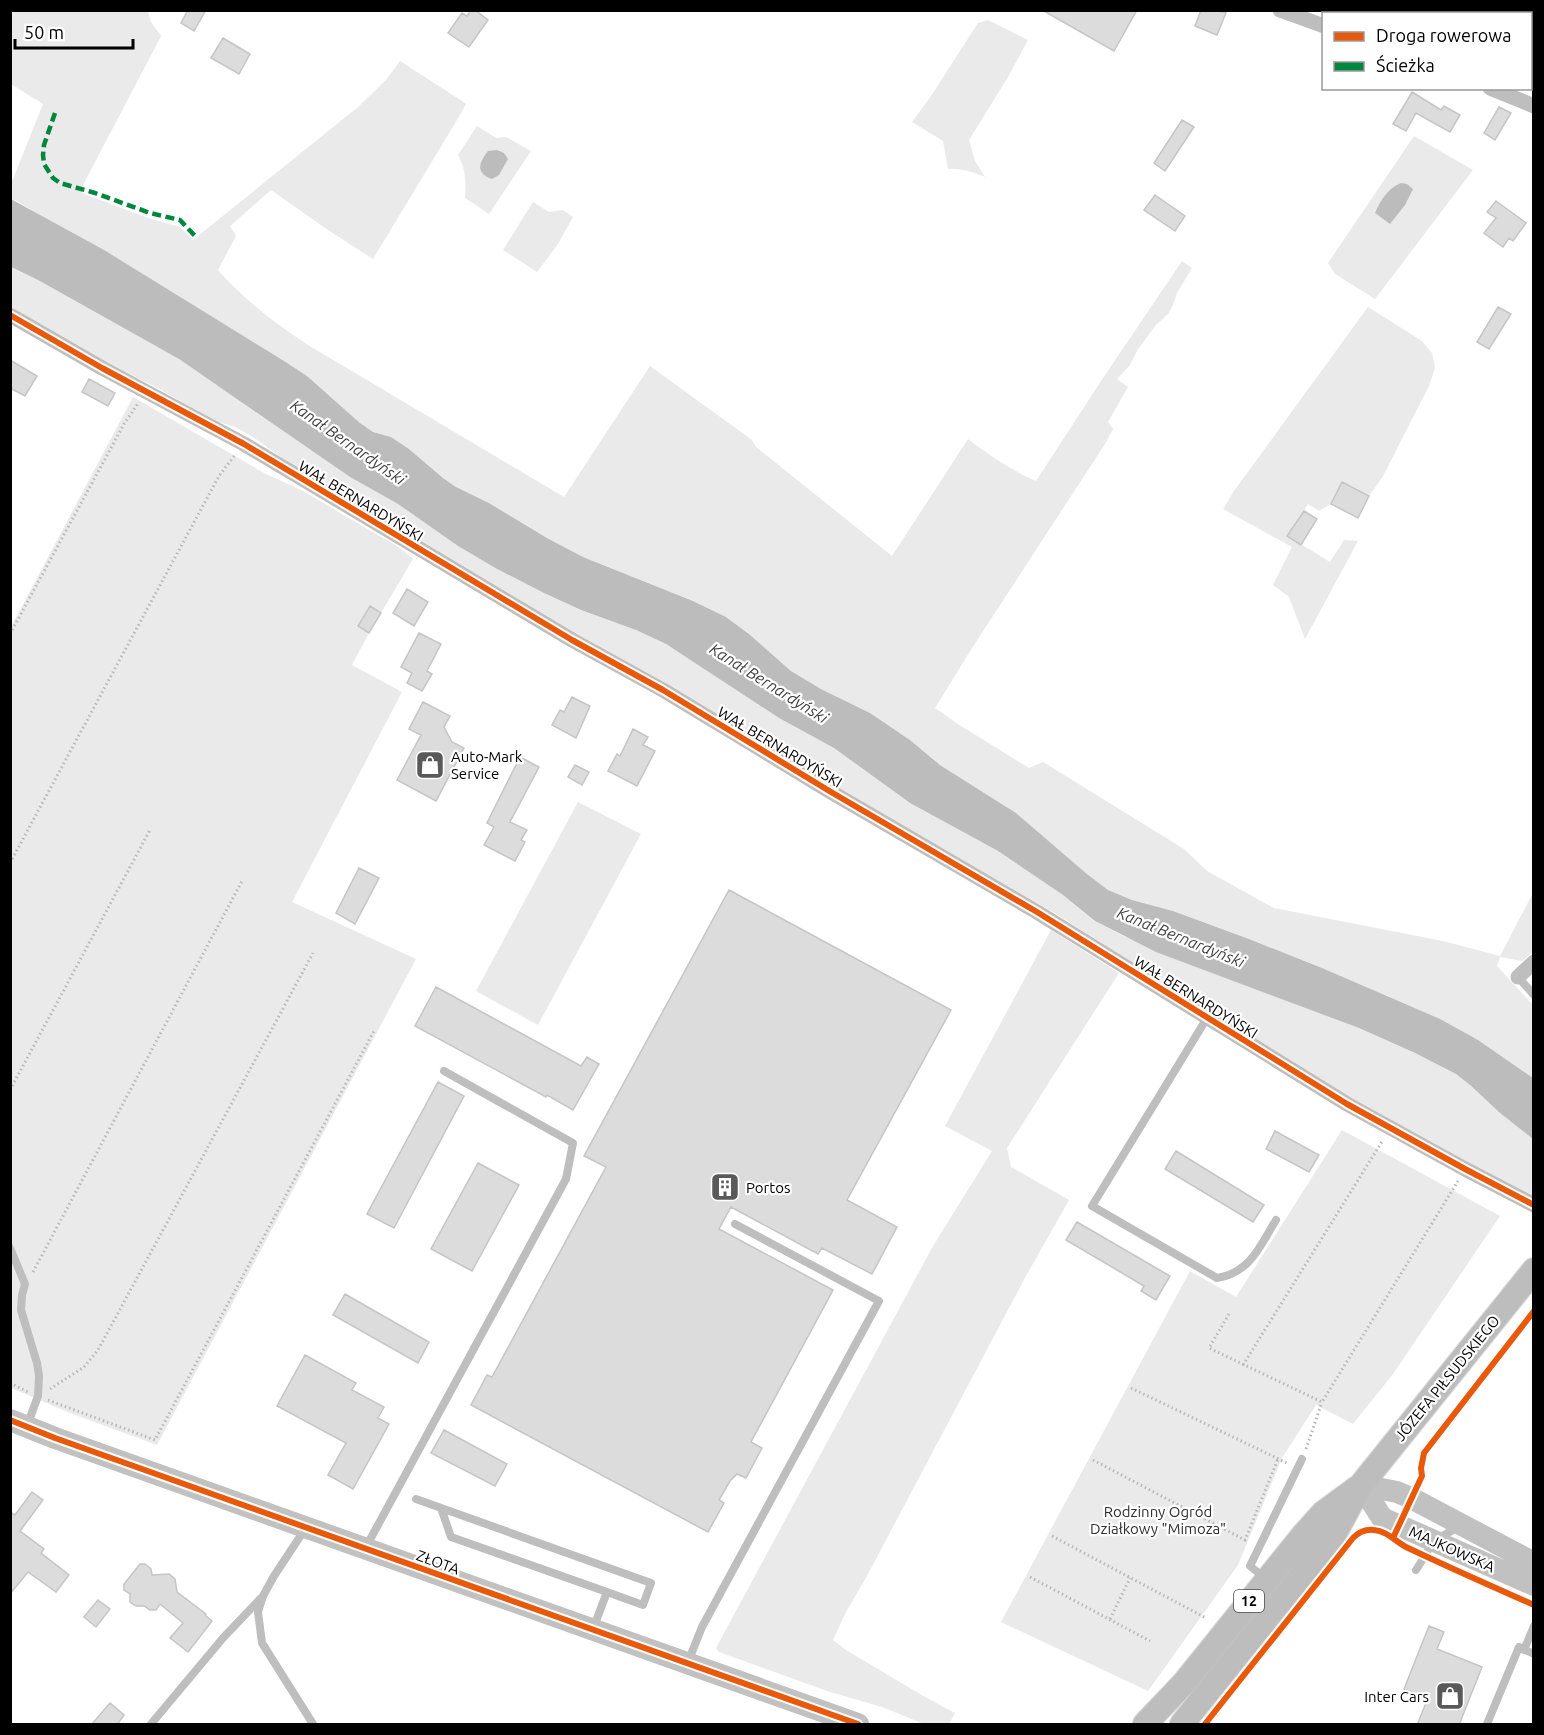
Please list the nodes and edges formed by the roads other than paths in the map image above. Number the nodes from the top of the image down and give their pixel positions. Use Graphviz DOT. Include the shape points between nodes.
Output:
graph roads {
  1 [pos="1280,10"];
  2 [pos="1322,26"];
  3 [pos="1495,90"];
  4 [pos="1533,106"];
  5 [pos="10,315"];
  6 [pos="1533,962"];
  7 [pos="1518,976"];
  8 [pos="1533,995"];
  9 [pos="1207,1018"];
  10 [pos="444,1071"];
  11 [pos="1533,1205"];
  12 [pos="1276,1220"];
  13 [pos="735,1224"];
  14 [pos="10,1248"];
  15 [pos="1533,1270"];
  16 [pos="18,1424"];
  17 [pos="1302,1459"];
  18 [pos="1361,1485"];
  19 [pos="416,1499"];
  20 [pos="441,1508"];
  21 [pos="1462,1524"];
  22 [pos="306,1528"];
  23 [pos="1434,1541"];
  24 [pos="365,1549"];
  25 [pos="1533,1563"];
  26 [pos="1416,1570"];
  27 [pos="1267,1579"];
  28 [pos="1533,1585"];
  29 [pos="607,1592"];
  30 [pos="263,1596"];
  31 [pos="1533,1626"];
  32 [pos="593,1630"];
  33 [pos="1524,1650"];
  34 [pos="1533,1654"];
  35 [pos="687,1664"];
  36 [pos="152,1725"];
  37 [pos="314,1725"];
  38 [pos="858,1725"];
  39 [pos="1145,1725"];
  40 [pos="1182,1725"];
  41 [pos="1487,1725"];
  1 -- 2 [label="street"];
  3 -- 4 [label="street"];
  5 -- 9 [label="street, WAŁ BERNARDYŃSKI" via="244,444 572,640 643,678 1037,912"];
  6 -- 7 [label="street"];
  7 -- 8 [label="lane"];
  9 -- 11 [label="street, WAŁ BERNARDYŃSKI" via="1390,1129"];
  9 -- 12 [label="lane" via="1092,1206 1218,1278 1244,1268"];
  10 -- 24 [label="lane" via="573,1143 566,1179"];
  13 -- 35 [label="lane" via="879,1301 702,1627"];
  14 -- 16 [label="lane" via="26,1284 21,1310 39,1376 38,1396"];
  15 -- 18 [label="main road, JÓZEFA PIŁSUDSKIEGO / 12"];
  16 -- 22 [label="street, ZŁOTA"];
  17 -- 27 [label="lane" via="1250,1566"];
  18 -- 21 [label="street, MAJKOWSKA" via="1397,1492"];
  18 -- 23 [label="street, MAJKOWSKA" via="1382,1518"];
  18 -- 27 [label="main road, JÓZEFA PIŁSUDSKIEGO / 12" via="1323,1513"];
  18 -- 40 [label="main road, JÓZEFA PIŁSUDSKIEGO / 12" via="1334,1535"];
  19 -- 20 [label="lane"];
  20 -- 29 [label="lane" via="451,1537"];
  20 -- 29 [label="lane" via="651,1583 643,1605"];
  21 -- 23 [label="lane"];
  21 -- 25 [label="street, MAJKOWSKA"];
  22 -- 24 [label="street, ZŁOTA"];
  22 -- 30 [label="lane"];
  23 -- 26 [label="lane"];
  23 -- 28 [label="street, MAJKOWSKA"];
  24 -- 32 [label="street, ZŁOTA"];
  27 -- 39 [label="main road, JÓZEFA PIŁSUDSKIEGO / 12"];
  29 -- 32 [label="lane"];
  30 -- 36 [label="lane"];
  30 -- 37 [label="lane" via="258,1612 262,1643"];
  31 -- 33 [label="lane"];
  32 -- 35 [label="street, ZŁOTA"];
  33 -- 34 [label="lane"];
  33 -- 41 [label="lane" via="1519,1647"];
  35 -- 38 [label="street, ZŁOTA"];
}
